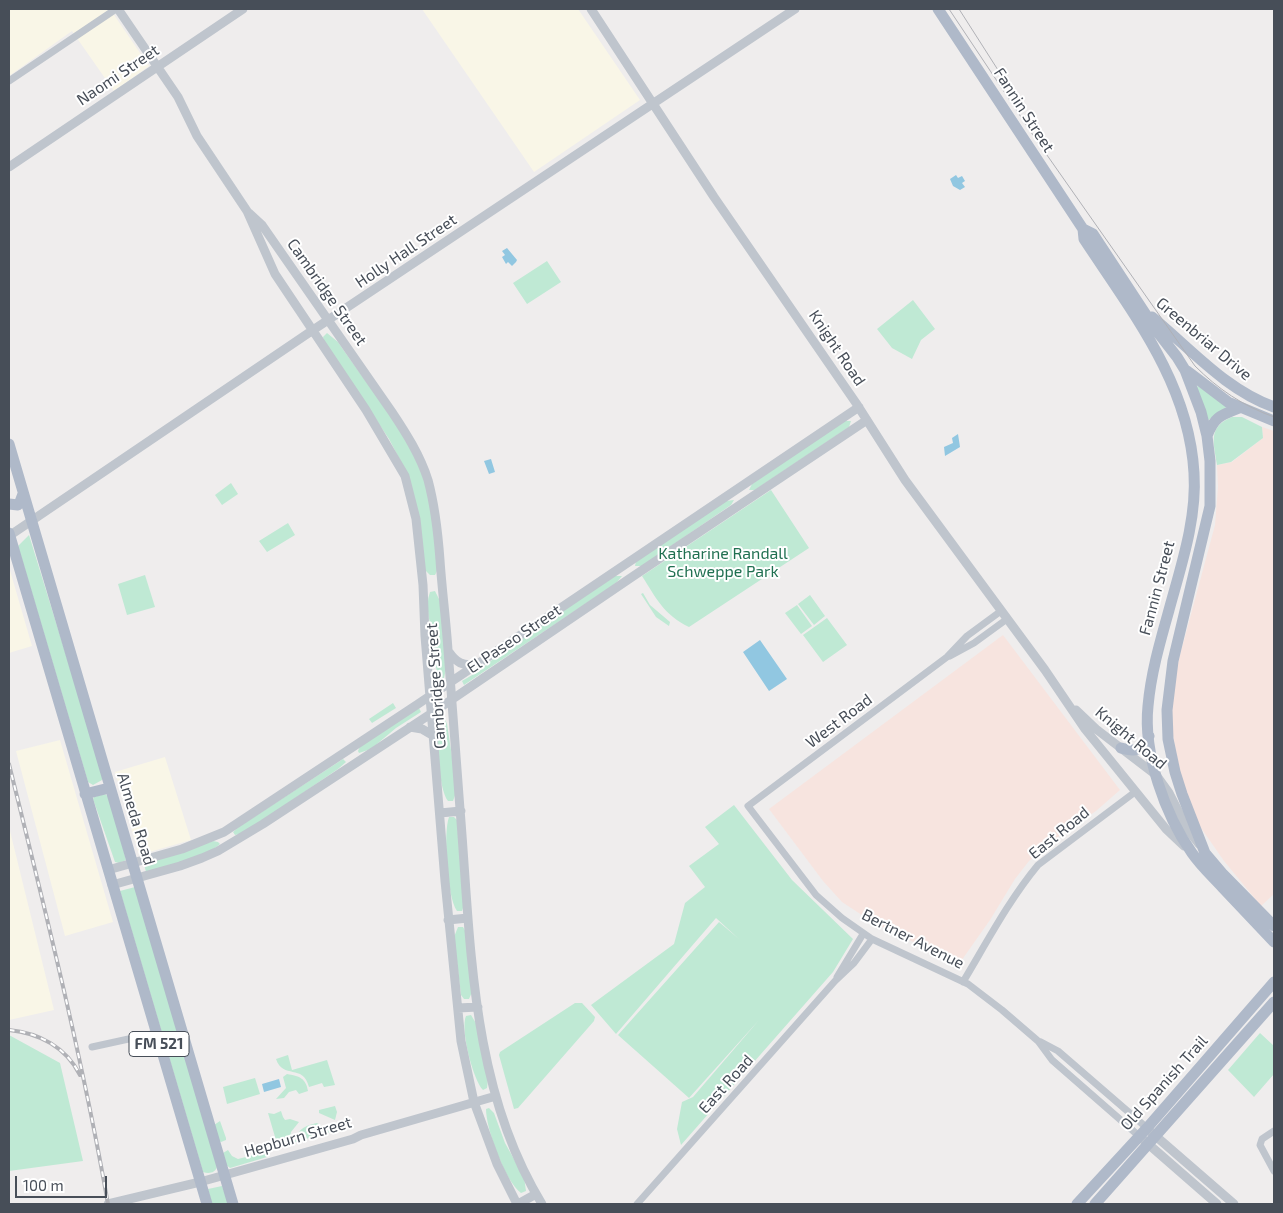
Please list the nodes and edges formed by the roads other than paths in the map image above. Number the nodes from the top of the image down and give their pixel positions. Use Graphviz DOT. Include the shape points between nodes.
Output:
graph roads {
  1 [pos="117,9"];
  2 [pos="244,9"];
  3 [pos="591,9"];
  4 [pos="795,9"];
  5 [pos="938,9"];
  6 [pos="157,67"];
  7 [pos="9,82"];
  8 [pos="654,103"];
  9 [pos="9,167"];
  10 [pos="247,212"];
  11 [pos="1084,229"];
  12 [pos="1141,307"];
  13 [pos="329,320"];
  14 [pos="313,330"];
  15 [pos="1145,332"];
  16 [pos="1185,370"];
  17 [pos="859,407"];
  18 [pos="1274,407"];
  19 [pos="1239,408"];
  20 [pos="867,420"];
  21 [pos="1274,421"];
  22 [pos="1207,436"];
  23 [pos="9,444"];
  24 [pos="736,490"];
  25 [pos="23,494"];
  26 [pos="744,502"];
  27 [pos="9,504"];
  28 [pos="30,520"];
  29 [pos="9,535"];
  30 [pos="626,564"];
  31 [pos="632,577"];
  32 [pos="442,583"];
  33 [pos="424,585"];
  34 [pos="1004,615"];
  35 [pos="448,652"];
  36 [pos="481,662"];
  37 [pos="450,683"];
  38 [pos="430,696"];
  39 [pos="452,700"];
  40 [pos="1065,700"];
  41 [pos="1148,707"];
  42 [pos="1167,710"];
  43 [pos="432,713"];
  44 [pos="410,728"];
  45 [pos="434,736"];
  46 [pos="1149,736"];
  47 [pos="1121,748"];
  48 [pos="348,752"];
  49 [pos="356,763"];
  50 [pos="1156,775"];
  51 [pos="109,788"];
  52 [pos="1135,792"];
  53 [pos="85,794"];
  54 [pos="748,806"];
  55 [pos="461,812"];
  56 [pos="440,813"];
  57 [pos="224,832"];
  58 [pos="232,843"];
  59 [pos="1192,853"];
  60 [pos="1205,853"];
  61 [pos="133,863"];
  62 [pos="108,870"];
  63 [pos="137,878"];
  64 [pos="112,884"];
  65 [pos="1227,885"];
  66 [pos="468,918"];
  67 [pos="448,920"];
  68 [pos="1274,926"];
  69 [pos="864,934"];
  70 [pos="872,939"];
  71 [pos="1274,942"];
  72 [pos="835,981"];
  73 [pos="963,982"];
  74 [pos="1274,982"];
  75 [pos="1274,1002"];
  76 [pos="478,1007"];
  77 [pos="458,1008"];
  78 [pos="156,1033"];
  79 [pos="1225,1039"];
  80 [pos="1038,1041"];
  81 [pos="92,1046"];
  82 [pos="1235,1047"];
  83 [pos="496,1096"];
  84 [pos="474,1102"];
  85 [pos="1274,1131"];
  86 [pos="1148,1136"];
  87 [pos="1274,1172"];
  88 [pos="224,1174"];
  89 [pos="200,1182"];
  90 [pos="536,1194"];
  91 [pos="1080,1203"];
  92 [pos="108,1204"];
  93 [pos="207,1204"];
  94 [pos="233,1204"];
  95 [pos="518,1204"];
  96 [pos="542,1204"];
  97 [pos="636,1204"];
  98 [pos="1095,1204"];
  99 [pos="1217,1204"];
  100 [pos="1234,1204"];
  1 -- 6 [label="street, Cambridge Street"];
  1 -- 7 [label="street"];
  2 -- 6 [label="street, Naomi Street"];
  3 -- 8 [label="street, Knight Road"];
  4 -- 8 [label="street, Holly Hall Street"];
  5 -- 11 [label="main road, Fannin Street"];
  6 -- 9 [label="street, Naomi Street"];
  6 -- 10 [label="street, Cambridge Street"];
  8 -- 13 [label="street, Holly Hall Street"];
  8 -- 17 [label="street, Knight Road" via="714,197"];
  10 -- 13 [label="street, Cambridge Street" via="262,225"];
  10 -- 14 [label="street, Cambridge Street" via="275,274"];
  11 -- 12 [label="main road, Fannin Street" via="1093,234"];
  11 -- 15 [label="main road, Fannin Street" via="1084,239"];
  12 -- 16 [label="main road, Fannin Street"];
  12 -- 18 [label="main road, Greenbriar Drive" via="1242,393"];
  13 -- 14 [label="street, Holly Hall Street"];
  13 -- 32 [label="street, Cambridge Street" via="410,439 420,461 437,527"];
  14 -- 28 [label="street, Holly Hall Street"];
  14 -- 33 [label="street, Cambridge Street" via="405,476 416,519"];
  15 -- 16 [label="main road, Greenbriar Drive"];
  15 -- 41 [label="main road, Fannin Street" via="1179,400 1187,423 1195,474 1184,556 1156,657"];
  16 -- 19 [label="main road, Greenbriar Drive"];
  16 -- 22 [label="main road, Fannin Street"];
  17 -- 20 [label="street, Knight Road"];
  17 -- 24 [label="street, El Paseo Street"];
  19 -- 21 [label="main road, Greenbriar Drive"];
  19 -- 22 [label="main road" via="1219,416"];
  20 -- 26 [label="street, El Paseo Street"];
  20 -- 34 [label="street, Knight Road" via="905,480"];
  22 -- 42 [label="main road, Fannin Street" via="1210,506 1173,661"];
  23 -- 25 [label="main road, Almeda Road / FM 521"];
  24 -- 26 [label="street"];
  24 -- 30 [label="street, El Paseo Street"];
  25 -- 27 [label="main road" via="18,505"];
  25 -- 28 [label="main road, Almeda Road / FM 521"];
  26 -- 31 [label="street, El Paseo Street"];
  28 -- 29 [label="street, Holly Hall Street"];
  28 -- 51 [label="main road, Almeda Road / FM 521"];
  29 -- 53 [label="main road, FM 521"];
  30 -- 31 [label="street"];
  30 -- 36 [label="street, El Paseo Street"];
  31 -- 39 [label="street, El Paseo Street"];
  32 -- 33 [label="street"];
  32 -- 35 [label="street, Cambridge Street"];
  33 -- 38 [label="street, Cambridge Street"];
  34 -- 40 [label="street, Knight Road"];
  34 -- 54 [label="street, West Road" via="974,643 947,657"];
  35 -- 36 [label="street" via="462,664"];
  35 -- 37 [label="street, Cambridge Street"];
  36 -- 37 [label="street, El Paseo Street"];
  37 -- 38 [label="street, El Paseo Street"];
  37 -- 39 [label="street, Cambridge Street"];
  38 -- 43 [label="street, Cambridge Street"];
  38 -- 48 [label="street, El Paseo Street"];
  39 -- 43 [label="street, El Paseo Street"];
  39 -- 55 [label="street, Cambridge Street"];
  40 -- 47 [label="street, Knight Road"];
  40 -- 52 [label="street, Knight Road"];
  41 -- 42 [label="main road"];
  41 -- 46 [label="main road, Fannin Street"];
  42 -- 60 [label="main road, Fannin Street" via="1168,739 1175,772"];
  43 -- 44 [label="street, El Paseo Street"];
  43 -- 45 [label="street, Cambridge Street"];
  44 -- 45 [label="street" via="422,729"];
  44 -- 49 [label="street, El Paseo Street"];
  45 -- 56 [label="street, Cambridge Street"];
  46 -- 47 [label="main road" via="1146,744 1136,750"];
  46 -- 50 [label="main road, Fannin Street"];
  47 -- 50 [label="street, Knight Road"];
  48 -- 49 [label="street"];
  48 -- 57 [label="street, El Paseo Street"];
  49 -- 58 [label="street, El Paseo Street"];
  50 -- 59 [label="main road, Fannin Street"];
  50 -- 60 [label="street, Knight Road"];
  51 -- 53 [label="main road"];
  51 -- 61 [label="main road, Almeda Road / FM 521"];
  52 -- 59 [label="street, Knight Road" via="1166,829"];
  52 -- 73 [label="street, East Road" via="1038,865 1003,914"];
  53 -- 62 [label="main road, FM 521"];
  54 -- 69 [label="street, Bertner Avenue" via="816,894"];
  55 -- 56 [label="street"];
  55 -- 66 [label="street, Cambridge Street"];
  56 -- 67 [label="street, Cambridge Street"];
  57 -- 58 [label="street"];
  57 -- 61 [label="street, El Paseo Street" via="182,849"];
  58 -- 63 [label="street, El Paseo Street" via="202,858"];
  59 -- 65 [label="main road, Fannin Street"];
  60 -- 65 [label="main road, Fannin Street"];
  61 -- 62 [label="street, El Paseo Street"];
  61 -- 63 [label="main road, Almeda Road / FM 521"];
  62 -- 64 [label="main road, FM 521"];
  63 -- 64 [label="street, El Paseo Street"];
  63 -- 88 [label="main road, Almeda Road / FM 521"];
  64 -- 78 [label="main road, FM 521"];
  65 -- 68 [label="main road, Fannin Street"];
  65 -- 71 [label="main road, Fannin Street"];
  66 -- 67 [label="street"];
  66 -- 76 [label="street, Cambridge Street"];
  67 -- 77 [label="street, Cambridge Street"];
  69 -- 70 [label="street, Bertner Avenue"];
  69 -- 72 [label="street, East Road"];
  70 -- 72 [label="street, East Road" via="854,964"];
  70 -- 73 [label="street, Bertner Avenue"];
  72 -- 97 [label="street, East Road"];
  73 -- 80 [label="street, Bertner Avenue"];
  74 -- 79 [label="main road, Old Spanish Trail"];
  75 -- 82 [label="main road, Old Spanish Trail"];
  76 -- 77 [label="street"];
  76 -- 83 [label="street, Cambridge Street"];
  77 -- 84 [label="street, Cambridge Street" via="461,1041"];
  78 -- 81 [label="street"];
  78 -- 89 [label="main road, FM 521"];
  79 -- 82 [label="main road"];
  79 -- 86 [label="main road, Old Spanish Trail"];
  80 -- 86 [label="street, Bertner Avenue" via="1052,1060"];
  80 -- 86 [label="street, Bertner Avenue" via="1058,1051"];
  82 -- 86 [label="main road, Old Spanish Trail"];
  83 -- 84 [label="street, Hepburn Street"];
  83 -- 90 [label="street, Cambridge Street" via="512,1144"];
  84 -- 88 [label="street, Hepburn Street"];
  84 -- 95 [label="street, Cambridge Street" via="497,1164"];
  85 -- 87 [label="street" via="1262,1139 1260,1145"];
  86 -- 91 [label="main road, Old Spanish Trail"];
  86 -- 98 [label="main road, Old Spanish Trail"];
  86 -- 99 [label="street, Bertner Avenue"];
  86 -- 100 [label="street, Bertner Avenue"];
  88 -- 89 [label="street, Hepburn Street"];
  88 -- 94 [label="main road, Almeda Road / FM 521"];
  89 -- 92 [label="street, Hepburn Street"];
  89 -- 93 [label="main road, FM 521"];
  90 -- 95 [label="street"];
  90 -- 96 [label="street, Cambridge Street"];
}
